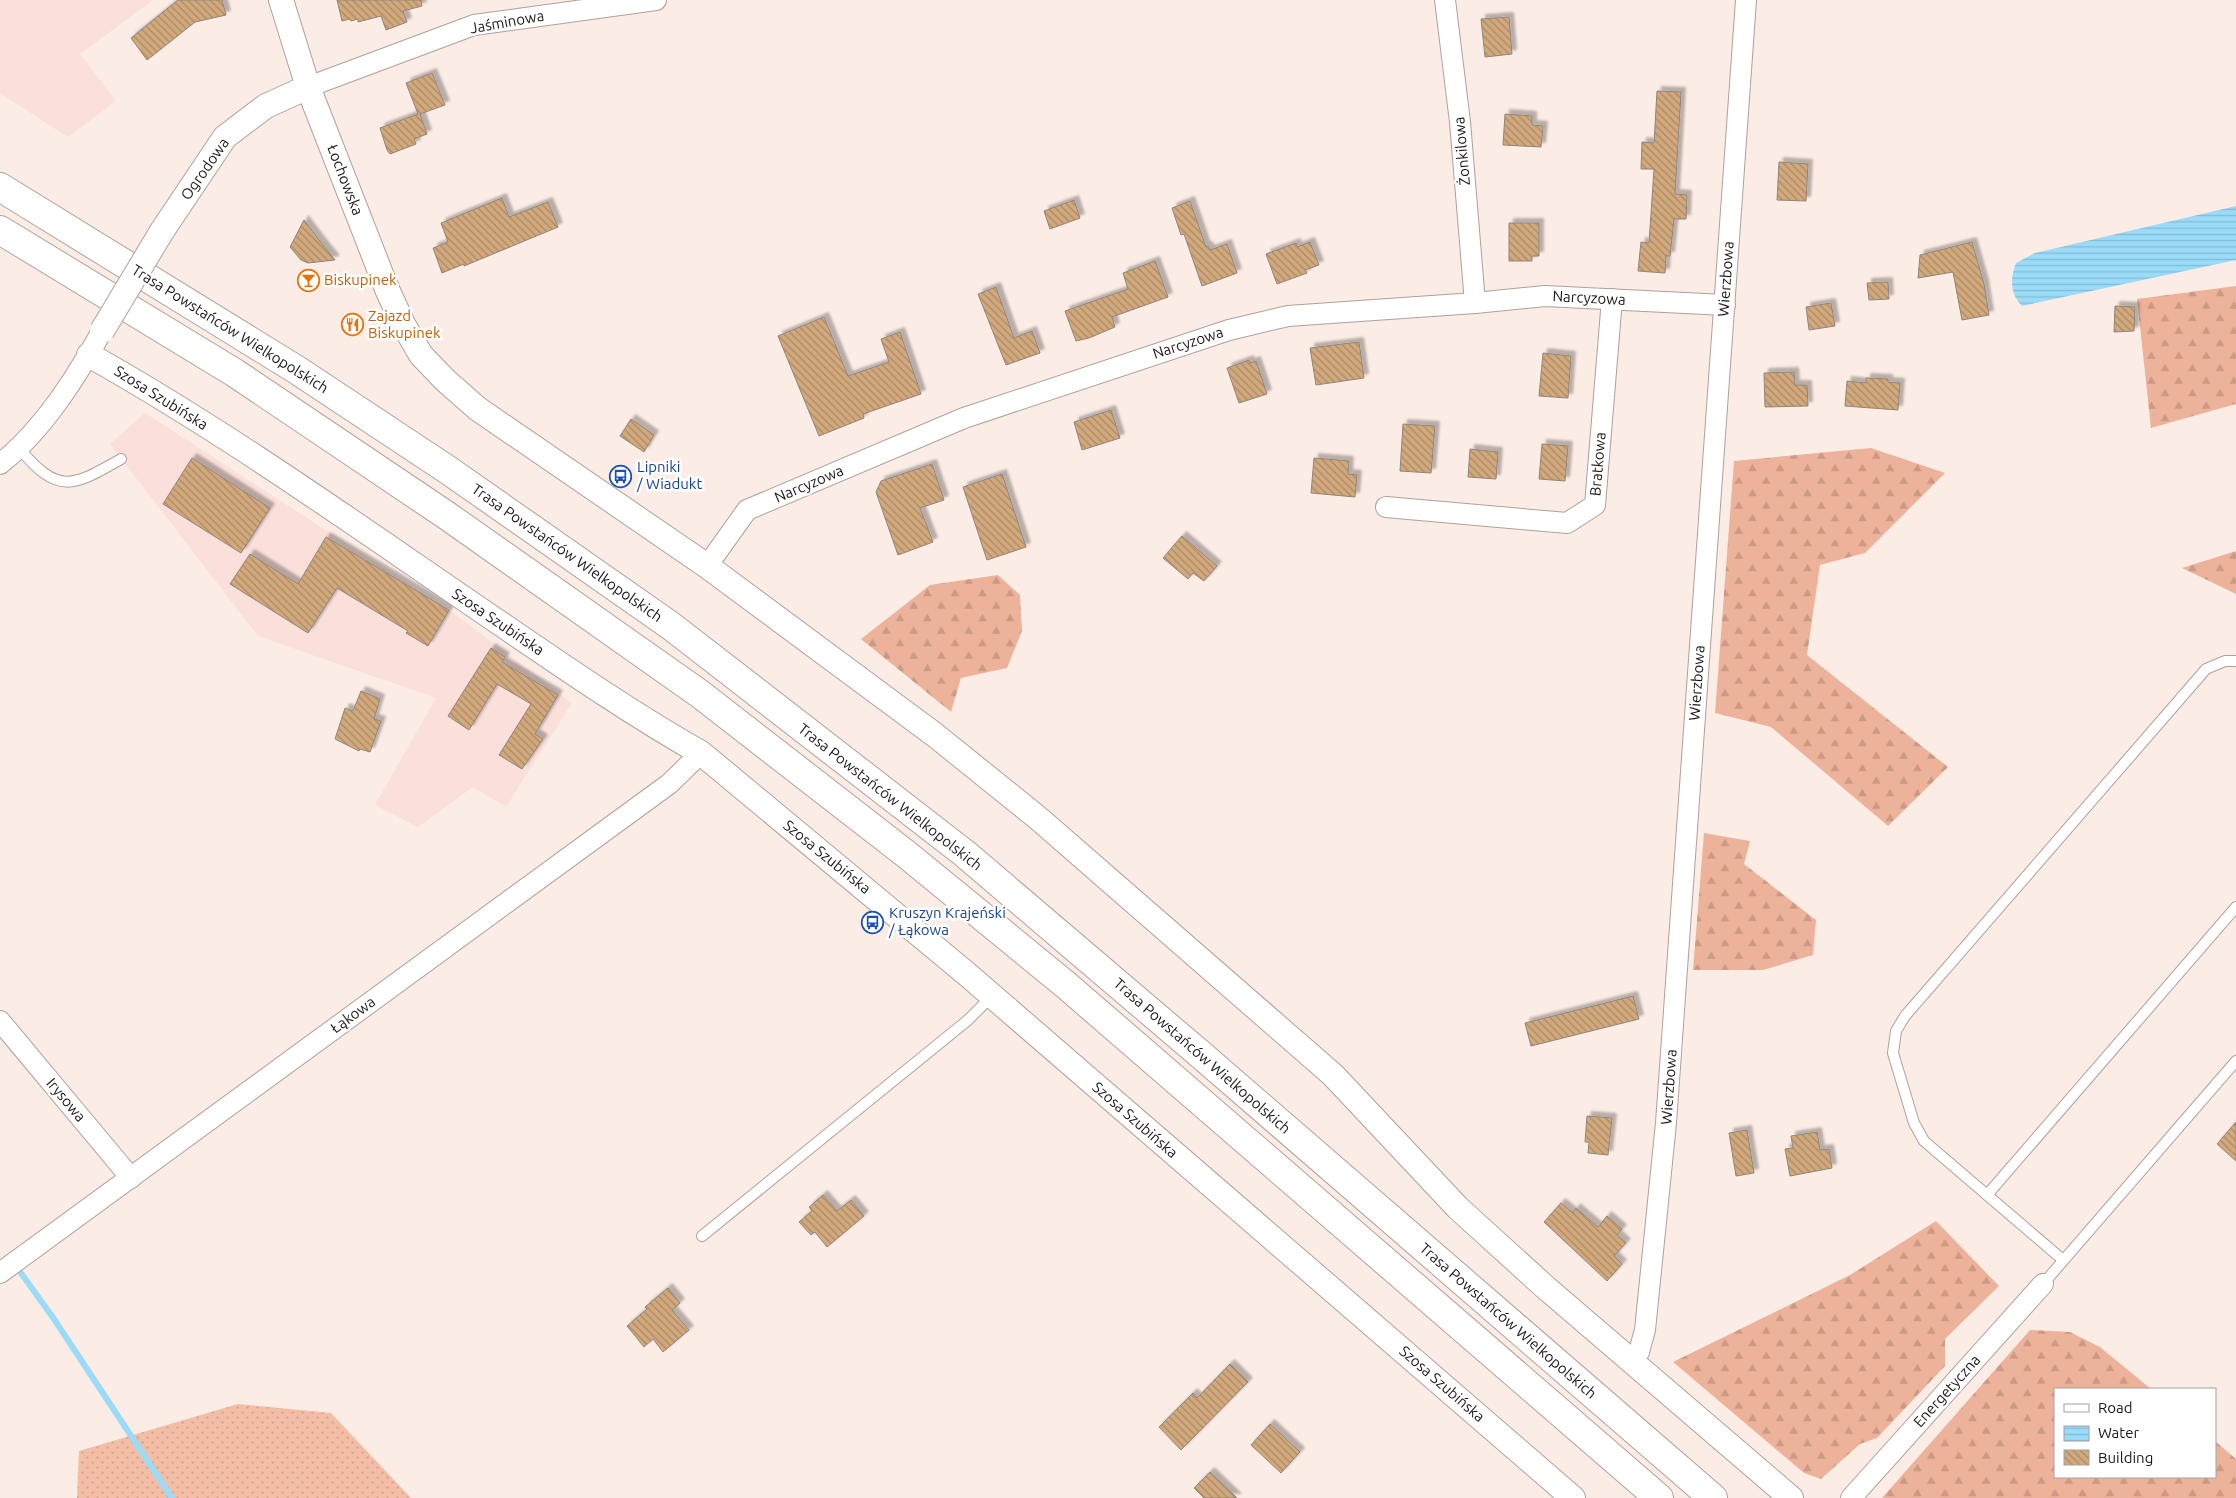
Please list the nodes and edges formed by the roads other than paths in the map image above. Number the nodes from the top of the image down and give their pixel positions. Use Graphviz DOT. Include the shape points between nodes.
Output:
graph roads {
  1 [pos="281,0"];
  2 [pos="656,0"];
  3 [pos="1445,0"];
  4 [pos="1746,0"];
  5 [pos="308,87"];
  6 [pos="0,187"];
  7 [pos="0,230"];
  8 [pos="1612,299"];
  9 [pos="1475,303"];
  10 [pos="1725,305"];
  11 [pos="102,332"];
  12 [pos="89,355"];
  13 [pos="19,448"];
  14 [pos="121,458"];
  15 [pos="0,464"];
  16 [pos="1386,507"];
  17 [pos="707,566"];
  18 [pos="2236,660"];
  19 [pos="700,753"];
  20 [pos="2236,907"];
  21 [pos="992,996"];
  22 [pos="0,1021"];
  23 [pos="2236,1061"];
  24 [pos="131,1178"];
  25 [pos="1987,1194"];
  26 [pos="702,1236"];
  27 [pos="2063,1260"];
  28 [pos="0,1273"];
  29 [pos="2043,1284"];
  30 [pos="1630,1362"];
  31 [pos="1574,1498"];
  32 [pos="1659,1498"];
  33 [pos="1713,1498"];
  34 [pos="1791,1498"];
  35 [pos="1850,1498"];
  1 -- 5 [label="street, Łochowska"];
  2 -- 5 [label="street, Jaśminowa" via="474,25"];
  3 -- 9 [label="street, Żonkilowa" via="1460,122"];
  4 -- 10 [label="street, Wierzbowa"];
  5 -- 11 [label="street, Ogrodowa, bridge" via="266,106 225,137 162,231"];
  5 -- 17 [label="street, Łochowska" via="387,289 421,355 478,409"];
  6 -- 33 [label="highway, Trasa Powstańców Wielkopolskich" via="296,370 448,470 671,626 964,853"];
  7 -- 32 [label="highway" via="235,373 446,515 700,694 906,854 1066,985"];
  8 -- 9 [label="street, Narcyzowa" via="1545,296"];
  8 -- 10 [label="street, Narcyzowa"];
  8 -- 16 [label="street, Bratkowa" via="1595,505 1567,523"];
  9 -- 17 [label="street, Narcyzowa" via="1280,318 1229,330 964,418 747,510"];
  10 -- 30 [label="street, Wierzbowa" via="1666,1123 1645,1330 1639,1352"];
  11 -- 12 [label="street"];
  12 -- 13 [label="street"];
  12 -- 19 [label="street, Szosa Szubińska" via="254,456 591,685"];
  13 -- 14 [label="lane" via="44,474 62,482 90,477"];
  13 -- 15 [label="street"];
  17 -- 30 [label="street" via="935,735 1038,818 1334,1075 1458,1208"];
  18 -- 25 [label="lane" via="2225,661 2206,670 1905,1016 1896,1031 1893,1053 1914,1123 1924,1141"];
  19 -- 21 [label="street, Szosa Szubińska"];
  19 -- 24 [label="street, Łąkowa" via="670,784"];
  20 -- 25 [label="lane"];
  21 -- 26 [label="lane" via="946,1038"];
  21 -- 31 [label="street, Szosa Szubińska"];
  22 -- 24 [label="street, Irysowa"];
  23 -- 27 [label="lane"];
  24 -- 28 [label="street, Łąkowa"];
  25 -- 27 [label="lane"];
  27 -- 29 [label="lane"];
  29 -- 35 [label="street, Energetyczna"];
  30 -- 34 [label="street"];
}
